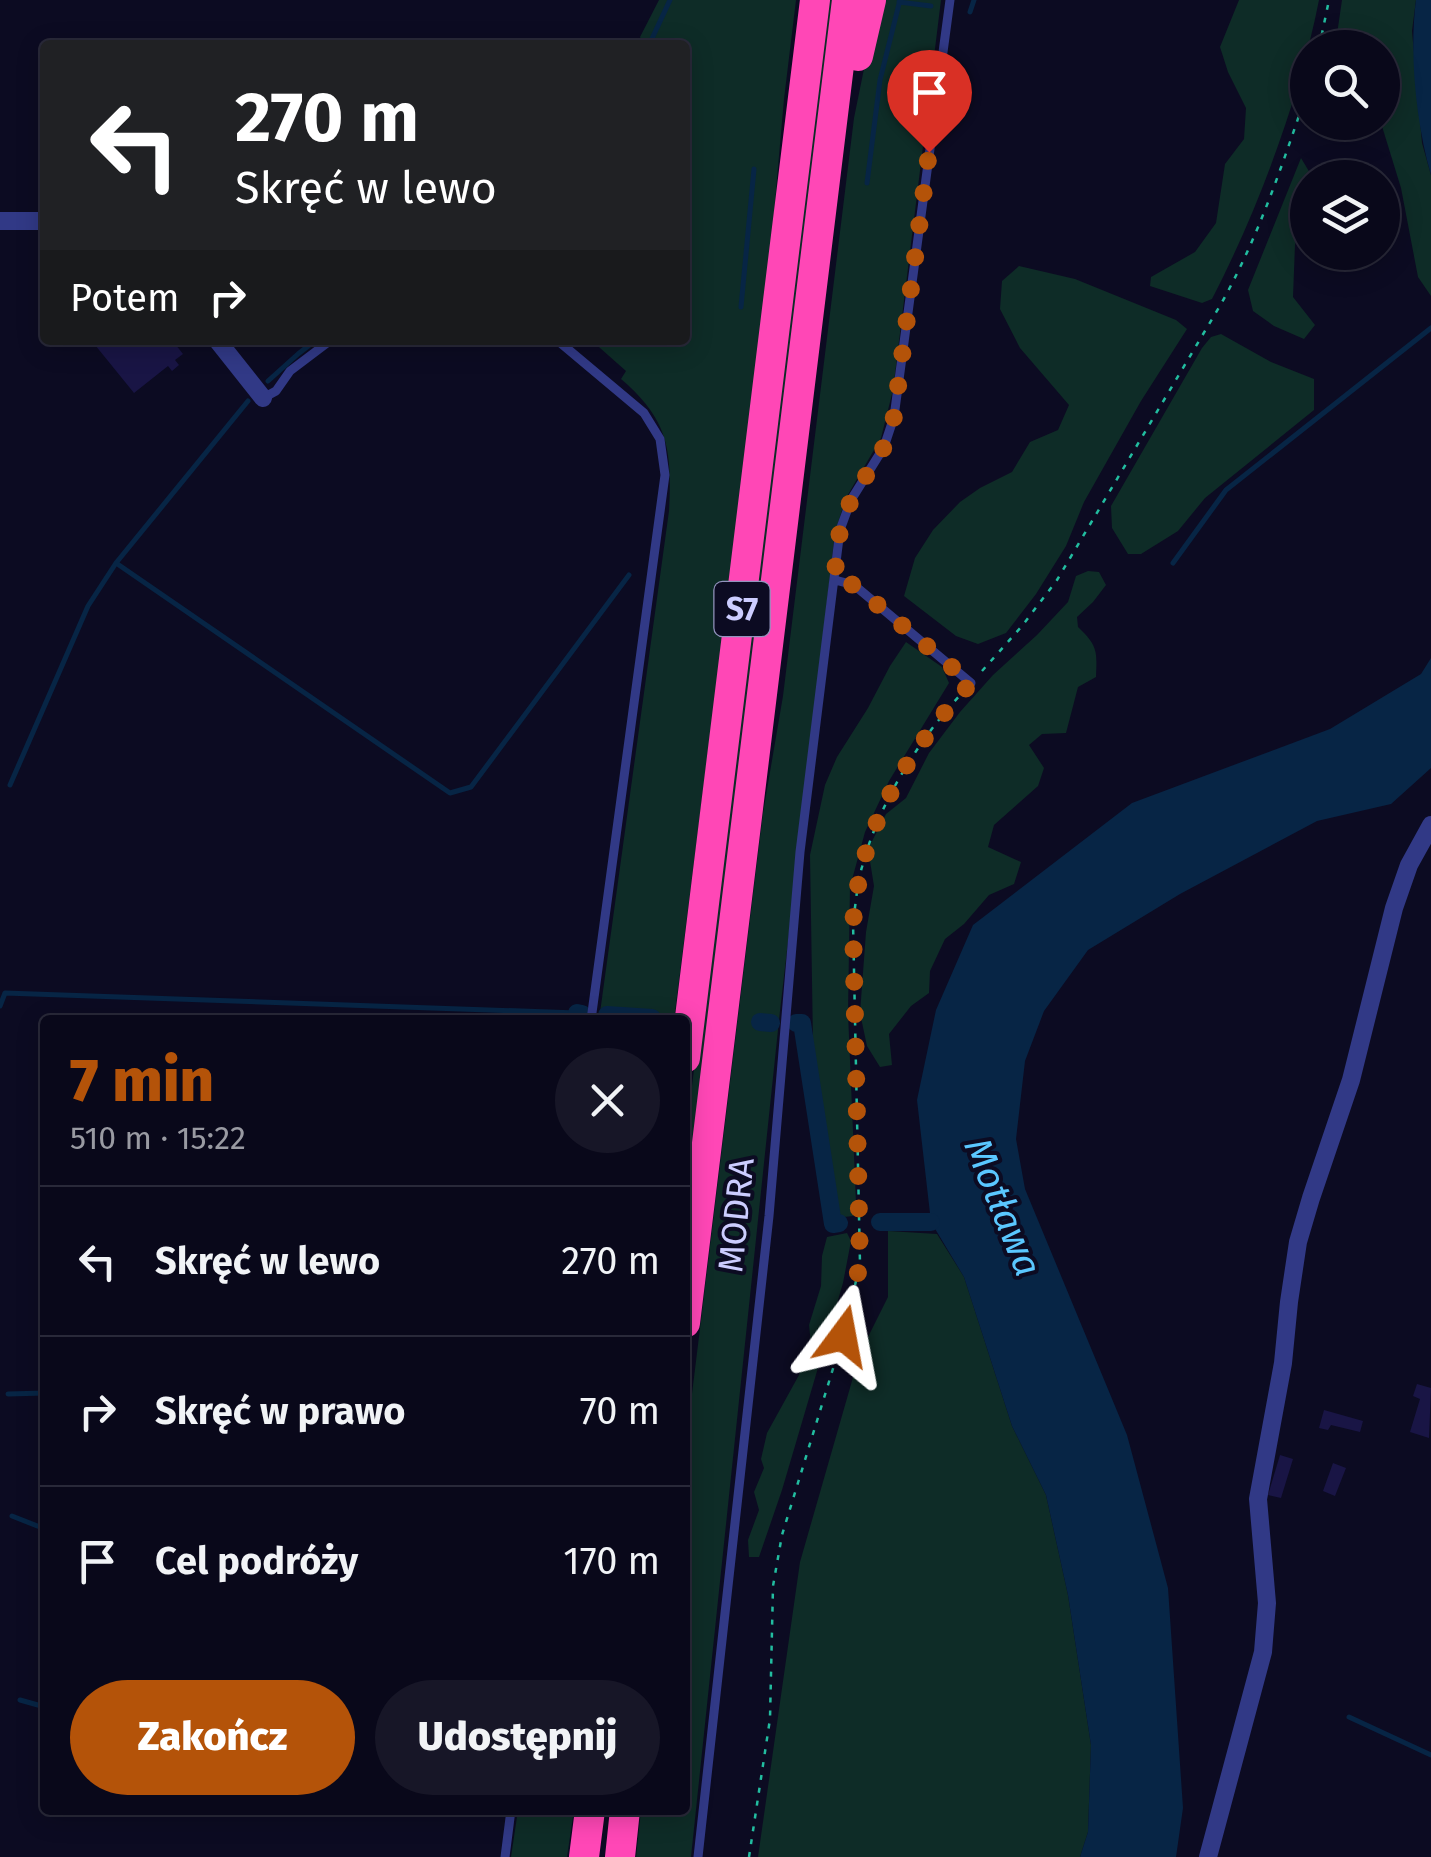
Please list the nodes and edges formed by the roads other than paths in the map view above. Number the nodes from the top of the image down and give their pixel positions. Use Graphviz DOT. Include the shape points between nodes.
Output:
graph roads {
  1 [pos="815,0"];
  2 [pos="847,0"];
  3 [pos="871,0"];
  4 [pos="950,0"];
  5 [pos="826,169"];
  6 [pos="0,221"];
  7 [pos="40,221"];
  8 [pos="222,345"];
  9 [pos="324,345"];
  10 [pos="563,345"];
  11 [pos="264,398"];
  12 [pos="834,580"];
  13 [pos="971,683"];
  14 [pos="1431,826"];
  15 [pos="592,1015"];
  16 [pos="690,1017"];
  17 [pos="690,1273"];
  18 [pos="510,1815"];
  19 [pos="589,1815"];
  20 [pos="624,1815"];
  21 [pos="505,1857"];
  22 [pos="584,1857"];
  23 [pos="620,1857"];
  24 [pos="698,1857"];
  25 [pos="1208,1857"];
  1 -- 16 [label="highway, S7"];
  2 -- 5 [label="highway, S7"];
  3 -- 5 [label="highway" via="847,117"];
  4 -- 12 [label="lane, MODRA" via="894,417 851,500"];
  5 -- 17 [label="highway, S7"];
  6 -- 7 [label="street"];
  8 -- 11 [label="street"];
  9 -- 11 [label="lane"];
  10 -- 15 [label="lane" via="644,413 660,439 665,475"];
  12 -- 13 [label="lane" via="854,585"];
  12 -- 24 [label="lane, MODRA" via="800,852 770,1216"];
  14 -- 25 [label="street" via="1394,908 1351,1080 1298,1242 1258,1499 1267,1603 1263,1652"];
  18 -- 21 [label="lane"];
  19 -- 22 [label="highway"];
  20 -- 23 [label="highway"];
}
